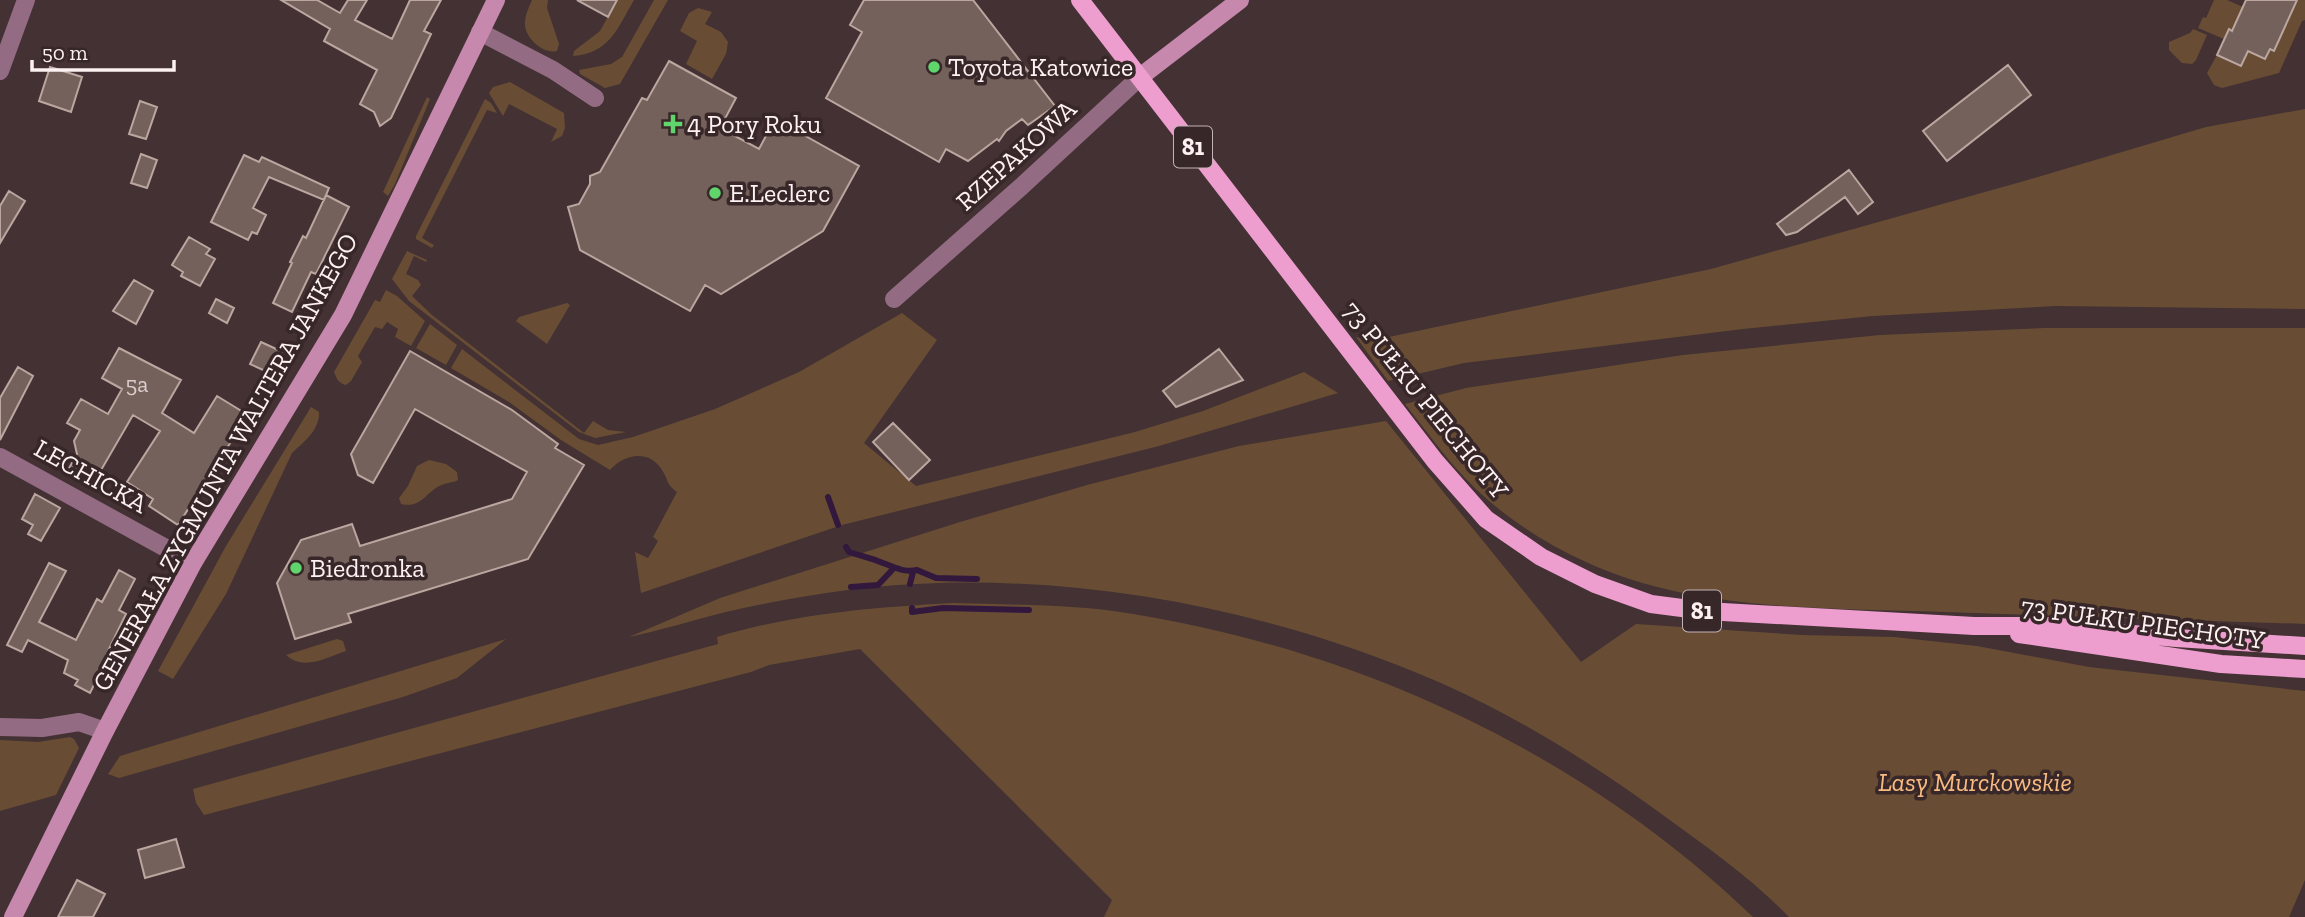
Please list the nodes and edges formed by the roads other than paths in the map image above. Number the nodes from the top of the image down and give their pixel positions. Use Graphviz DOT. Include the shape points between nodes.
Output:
graph roads {
  1 [pos="26,0"];
  2 [pos="496,0"];
  3 [pos="1080,0"];
  4 [pos="1240,0"];
  5 [pos="480,32"];
  6 [pos="0,71"];
  7 [pos="1140,77"];
  8 [pos="595,98"];
  9 [pos="894,299"];
  10 [pos="0,457"];
  11 [pos="193,562"];
  12 [pos="1974,626"];
  13 [pos="2305,646"];
  14 [pos="2305,669"];
  15 [pos="0,727"];
  16 [pos="105,731"];
  17 [pos="13,917"];
  1 -- 6 [label="street"];
  2 -- 5 [label="street, GENERAŁA ZYGMUNTA WALTERA JANKEGO"];
  3 -- 7 [label="main road, 81"];
  4 -- 7 [label="street, RZEPAKOWA"];
  5 -- 8 [label="street" via="553,69"];
  5 -- 11 [label="street, GENERAŁA ZYGMUNTA WALTERA JANKEGO" via="343,315"];
  7 -- 9 [label="street, RZEPAKOWA"];
  7 -- 12 [label="main road, 73 PUŁKU PIECHOTY / 81" via="1462,494 1486,519 1541,557 1650,604"];
  10 -- 11 [label="street, LECHICKA"];
  11 -- 16 [label="street, GENERAŁA ZYGMUNTA WALTERA JANKEGO"];
  12 -- 13 [label="main road, 73 PUŁKU PIECHOTY / 81" via="2048,626"];
  12 -- 14 [label="main road, 73 PUŁKU PIECHOTY / 81" via="2179,659"];
  15 -- 16 [label="street" via="32,729 79,722"];
  16 -- 17 [label="street, GENERAŁA ZYGMUNTA WALTERA JANKEGO"];
}
